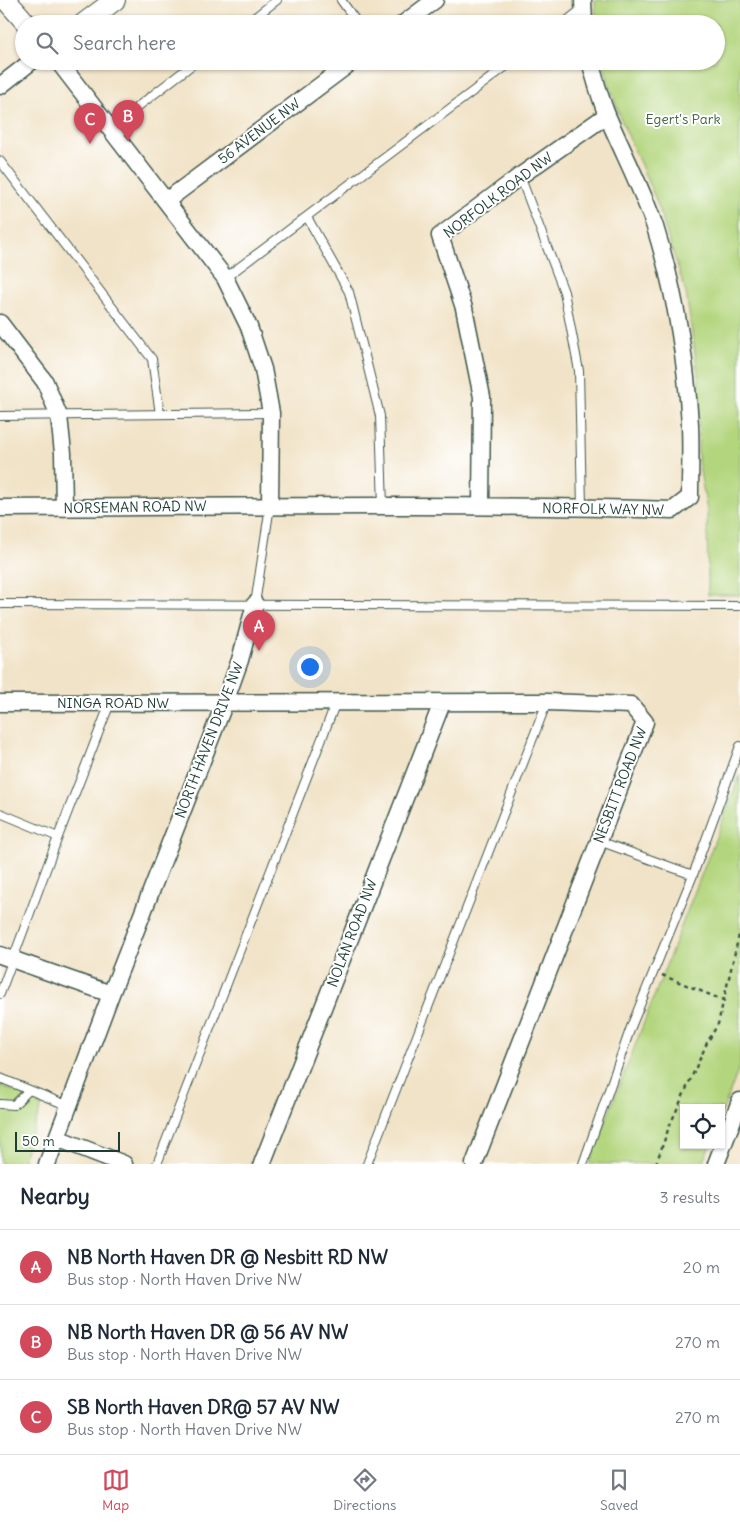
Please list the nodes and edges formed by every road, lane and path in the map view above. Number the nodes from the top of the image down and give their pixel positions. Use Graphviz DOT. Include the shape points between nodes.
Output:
graph roads {
  1 [pos="6,0"];
  2 [pos="116,0"];
  3 [pos="277,0"];
  4 [pos="341,0"];
  5 [pos="435,0"];
  6 [pos="19,15"];
  7 [pos="95,15"];
  8 [pos="258,15"];
  9 [pos="352,15"];
  10 [pos="415,15"];
  11 [pos="20,70"];
  12 [pos="65,70"];
  13 [pos="185,70"];
  14 [pos="341,70"];
  15 [pos="502,70"];
  16 [pos="593,70"];
  17 [pos="0,86"];
  18 [pos="607,115"];
  19 [pos="110,128"];
  20 [pos="0,161"];
  21 [pos="520,176"];
  22 [pos="166,200"];
  23 [pos="307,217"];
  24 [pos="225,278"];
  25 [pos="0,323"];
  26 [pos="271,413"];
  27 [pos="160,414"];
  28 [pos="0,416"];
  29 [pos="59,416"];
  30 [pos="270,506"];
  31 [pos="481,506"];
  32 [pos="383,507"];
  33 [pos="0,508"];
  34 [pos="64,508"];
  35 [pos="582,508"];
  36 [pos="0,604"];
  37 [pos="255,604"];
  38 [pos="740,606"];
  39 [pos="110,702"];
  40 [pos="225,702"];
  41 [pos="336,702"];
  42 [pos="442,702"];
  43 [pos="547,702"];
  44 [pos="0,703"];
  45 [pos="740,746"];
  46 [pos="0,814"];
  47 [pos="58,837"];
  48 [pos="599,841"];
  49 [pos="693,874"];
  50 [pos="740,931"];
  51 [pos="6,958"];
  52 [pos="653,971"];
  53 [pos="0,994"];
  54 [pos="111,994"];
  55 [pos="725,1001"];
  56 [pos="0,1078"];
  57 [pos="29,1090"];
  58 [pos="740,1101"];
  59 [pos="0,1104"];
  60 [pos="69,1106"];
  61 [pos="57,1138"];
  62 [pos="46,1164"];
  63 [pos="124,1164"];
  64 [pos="157,1164"];
  65 [pos="262,1164"];
  66 [pos="368,1164"];
  67 [pos="474,1164"];
  68 [pos="583,1164"];
  69 [pos="656,1164"];
  70 [pos="716,1164"];
  1 -- 6 [label="street"];
  2 -- 7 [label="street"];
  3 -- 8 [label="lane"];
  4 -- 9 [label="lane"];
  5 -- 10 [label="street"];
  11 -- 17 [label="street"];
  12 -- 19 [label="street, NORTH HAVEN DRIVE NW"];
  13 -- 19 [label="lane"];
  14 -- 22 [label="street, 56 AVENUE NW"];
  15 -- 23 [label="lane"];
  16 -- 18 [label="street, NORFOLK WAY NW"];
  18 -- 21 [label="street, NORFOLK ROAD NW"];
  18 -- 35 [label="street, NORFOLK WAY NW" via="654,226 677,316 685,362 690,427 690,497 672,510"];
  19 -- 22 [label="street, NORTH HAVEN DRIVE NW"];
  20 -- 27 [label="lane" via="152,359"];
  21 -- 31 [label="street, NORFOLK ROAD NW" via="440,236 464,308 482,397"];
  21 -- 35 [label="lane" via="564,292 580,371"];
  22 -- 24 [label="street, NORTH HAVEN DRIVE NW"];
  23 -- 24 [label="lane"];
  23 -- 32 [label="lane" via="349,292 380,416"];
  24 -- 26 [label="street, NORTH HAVEN DRIVE NW" via="263,368"];
  25 -- 29 [label="street" via="45,382"];
  26 -- 27 [label="lane"];
  26 -- 30 [label="street, NORTH HAVEN DRIVE NW"];
  27 -- 29 [label="lane"];
  28 -- 29 [label="lane"];
  29 -- 34 [label="street"];
  30 -- 32 [label="street, NORFOLK WAY NW"];
  30 -- 34 [label="street, NORSEMAN ROAD NW"];
  30 -- 37 [label="lane, NORTH HAVEN DRIVE NW"];
  31 -- 32 [label="street, NORFOLK WAY NW"];
  31 -- 35 [label="street, NORFOLK WAY NW"];
  33 -- 34 [label="street, NORSEMAN ROAD NW"];
  36 -- 37 [label="lane"];
  37 -- 38 [label="lane"];
  37 -- 40 [label="street, NORTH HAVEN DRIVE NW"];
  39 -- 40 [label="street, NINGA ROAD NW"];
  39 -- 44 [label="street, NINGA ROAD NW"];
  39 -- 47 [label="lane"];
  40 -- 41 [label="street, NESBITT ROAD NW"];
  40 -- 54 [label="street, NORTH HAVEN DRIVE NW"];
  41 -- 42 [label="street, NESBITT ROAD NW"];
  41 -- 64 [label="lane"];
  42 -- 43 [label="street, NESBITT ROAD NW"];
  42 -- 65 [label="street, NOLAN ROAD NW"];
  43 -- 48 [label="street, NESBITT ROAD NW" via="632,705 645,722"];
  43 -- 66 [label="lane"];
  45 -- 49 [label="lane"];
  46 -- 47 [label="lane"];
  47 -- 51 [label="lane"];
  48 -- 49 [label="lane"];
  48 -- 67 [label="street, NESBITT ROAD NW"];
  49 -- 52 [label="lane"];
  50 -- 55 [label="path"];
  51 -- 53 [label="lane"];
  51 -- 54 [label="street"];
  52 -- 55 [label="path"];
  52 -- 68 [label="lane"];
  54 -- 60 [label="street, NORTH HAVEN DRIVE NW"];
  55 -- 69 [label="path" via="718,1024 669,1127"];
  56 -- 57 [label="lane"];
  57 -- 59 [label="lane" via="14,1105"];
  57 -- 60 [label="lane"];
  58 -- 70 [label="street"];
  60 -- 61 [label="street, NORTH HAVEN DRIVE NW"];
  61 -- 62 [label="street, NORTH HAVEN DRIVE NW"];
  61 -- 63 [label="street"];
}
